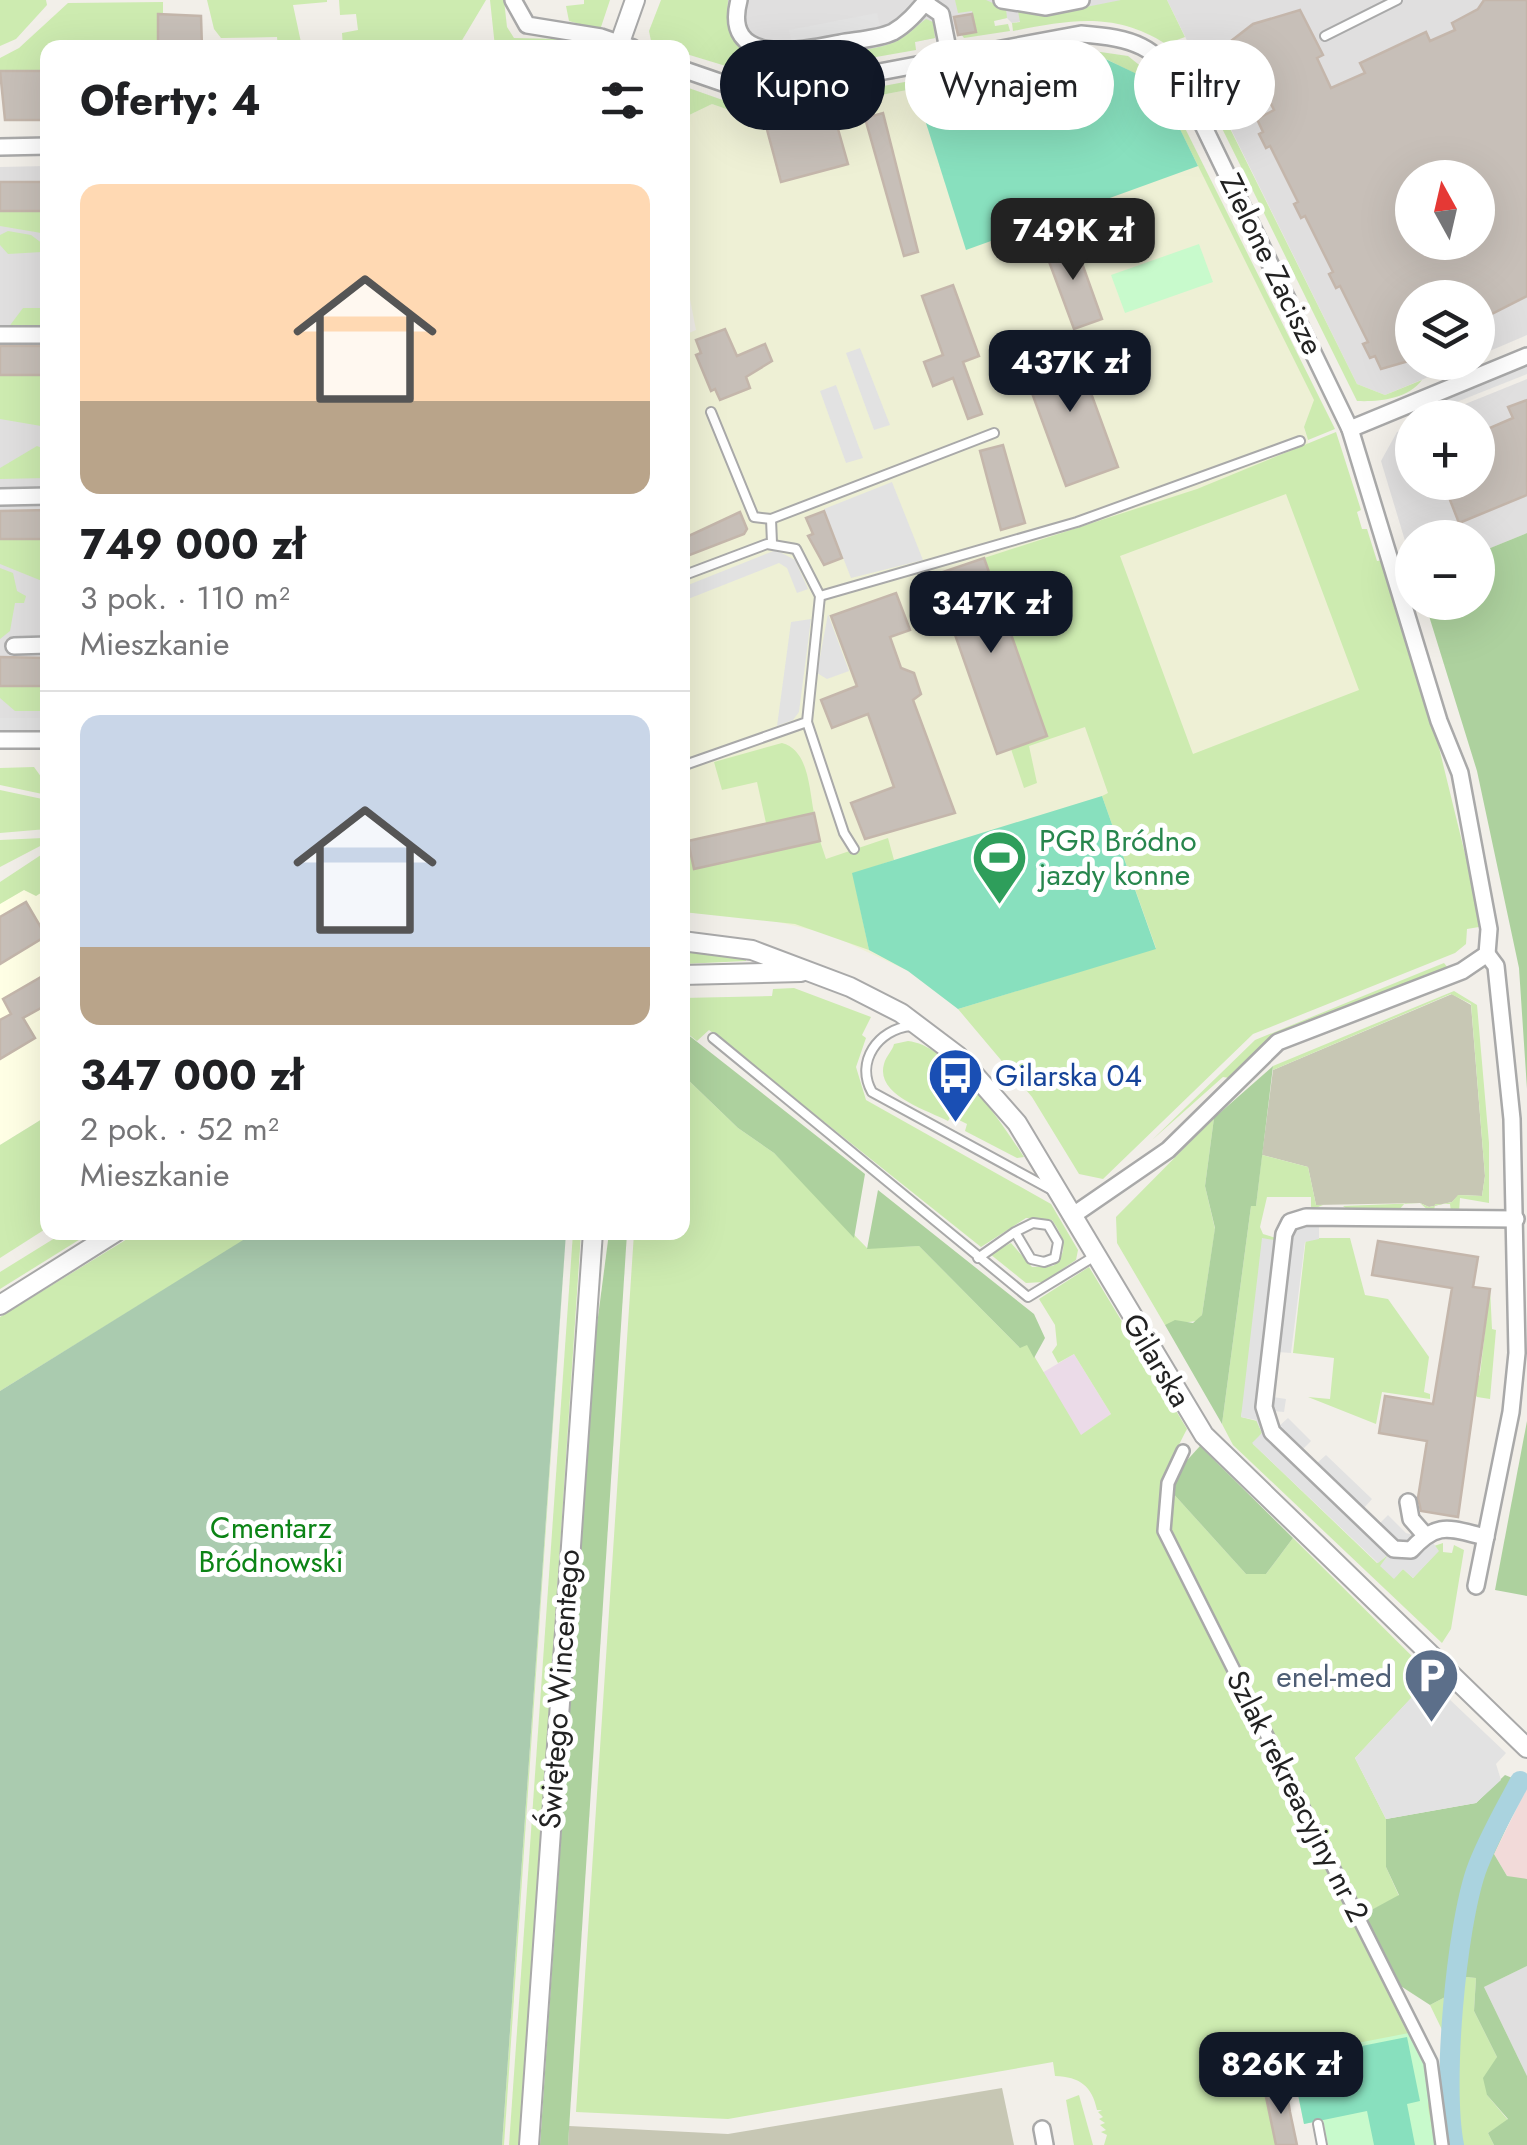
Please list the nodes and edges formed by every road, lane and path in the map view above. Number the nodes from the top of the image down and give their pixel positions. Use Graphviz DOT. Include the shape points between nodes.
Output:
graph roads {
  1 [pos="513,0"];
  2 [pos="635,0"];
  3 [pos="739,0"];
  4 [pos="1002,0"];
  5 [pos="1081,0"];
  6 [pos="1397,0"];
  7 [pos="926,1"];
  8 [pos="1381,4"];
  9 [pos="1325,36"];
  10 [pos="596,40"];
  11 [pos="625,40"];
  12 [pos="946,40"];
  13 [pos="1048,40"];
  14 [pos="905,67"];
  15 [pos="690,72"];
  16 [pos="40,146"];
  17 [pos="0,147"];
  18 [pos="40,334"];
  19 [pos="0,335"];
  20 [pos="1527,356"];
  21 [pos="711,412"];
  22 [pos="1350,429"];
  23 [pos="994,433"];
  24 [pos="1300,441"];
  25 [pos="0,496"];
  26 [pos="40,496"];
  27 [pos="772,519"];
  28 [pos="772,543"];
  29 [pos="690,573"];
  30 [pos="820,596"];
  31 [pos="40,645"];
  32 [pos="14,646"];
  33 [pos="807,722"];
  34 [pos="0,740"];
  35 [pos="40,740"];
  36 [pos="690,763"];
  37 [pos="854,849"];
  38 [pos="690,942"];
  39 [pos="1487,954"];
  40 [pos="806,972"];
  41 [pos="690,975"];
  42 [pos="919,1026"];
  43 [pos="713,1038"];
  44 [pos="1058,1193"];
  45 [pos="1072,1216"];
  46 [pos="1516,1219"];
  47 [pos="1015,1232"];
  48 [pos="103,1240"];
  49 [pos="592,1240"];
  50 [pos="1095,1256"];
  51 [pos="978,1258"];
  52 [pos="0,1305"];
  53 [pos="1183,1450"];
  54 [pos="1408,1502"];
  55 [pos="1425,1534"];
  56 [pos="1486,1537"];
  57 [pos="1476,1586"];
  58 [pos="1527,1748"];
  59 [pos="1318,2124"];
  60 [pos="529,2145"];
  61 [pos="1322,2145"];
  62 [pos="1442,2145"];
  1 -- 10 [label="street" via="526,25"];
  2 -- 11 [label="street"];
  3 -- 7 [label="street" via="737,20 745,35 754,45 784,54 890,34"];
  4 -- 5 [label="street" via="1046,7"];
  6 -- 8 [label="lane"];
  7 -- 12 [label="street" via="941,14"];
  8 -- 9 [label="lane"];
  13 -- 22 [label="street, Zielone Zacisze" via="1081,34 1124,38 1170,67"];
  14 -- 15 [label="street, Zielone Zacisze" via="768,93"];
  16 -- 17 [label="street"];
  18 -- 19 [label="street"];
  20 -- 22 [label="street"];
  21 -- 27 [label="lane" via="754,517"];
  22 -- 39 [label="street, Zielone Zacisze" via="1439,721 1467,782 1490,929"];
  23 -- 27 [label="lane"];
  24 -- 30 [label="lane" via="1076,522"];
  25 -- 26 [label="street"];
  27 -- 28 [label="lane"];
  28 -- 29 [label="lane"];
  28 -- 30 [label="lane" via="796,549"];
  30 -- 33 [label="lane"];
  31 -- 32 [label="street"];
  33 -- 36 [label="lane"];
  33 -- 37 [label="lane"];
  34 -- 35 [label="street"];
  38 -- 40 [label="street, Gilarska" via="729,944"];
  39 -- 45 [label="street" via="1462,971 1278,1042 1168,1150"];
  39 -- 46 [label="street, Zielone Zacisze" via="1496,966 1507,1059"];
  40 -- 41 [label="street, Gilarska"];
  40 -- 42 [label="street, Gilarska" via="879,1000"];
  42 -- 44 [label="street, Gilarska" via="1001,1103"];
  42 -- 44 [label="lane" via="894,1029 878,1040 866,1066 872,1092"];
  43 -- 51 [label="lane"];
  44 -- 45 [label="street, Gilarska"];
  45 -- 50 [label="street, Gilarska"];
  46 -- 55 [label="street" via="1306,1217 1286,1229 1267,1425 1394,1549 1411,1550"];
  46 -- 56 [label="street, Zielone Zacisze" via="1516,1367"];
  47 -- 47 [label="lane" via="1031,1259 1055,1258 1058,1242 1048,1225"];
  47 -- 51 [label="lane"];
  48 -- 52 [label="street"];
  49 -- 60 [label="street, Świętego Wincentego"];
  50 -- 51 [label="lane" via="1028,1297"];
  50 -- 58 [label="street, Gilarska" via="1192,1420 1217,1450"];
  53 -- 62 [label="street, Szlak rekreacyjny nr 2" via="1168,1482 1164,1531 1431,2062"];
  54 -- 55 [label="street" via="1411,1519"];
  55 -- 56 [label="street" via="1442,1528"];
  56 -- 57 [label="street, Zielone Zacisze"];
  59 -- 61 [label="lane"];
}
